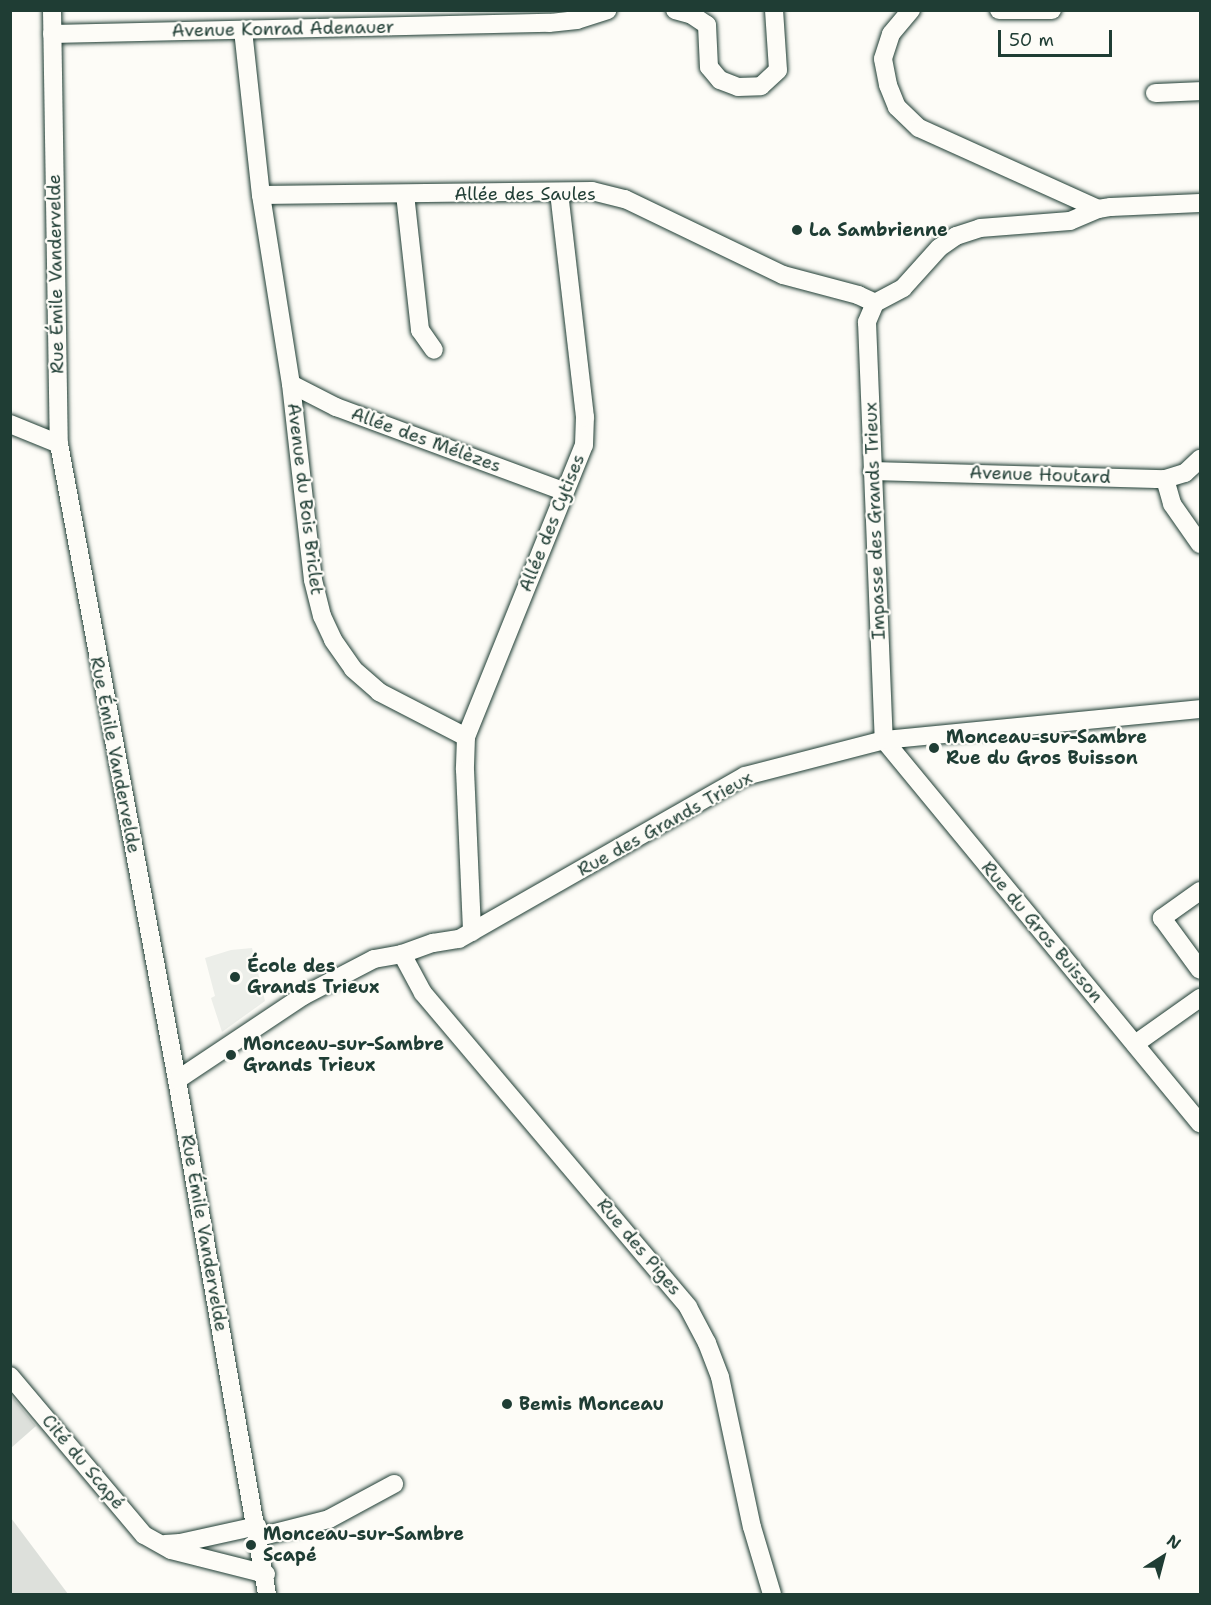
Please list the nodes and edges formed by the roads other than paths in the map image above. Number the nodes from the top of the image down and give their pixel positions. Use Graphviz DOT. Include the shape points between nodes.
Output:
graph roads {
  1 [pos="51,10"];
  2 [pos="607,10"];
  3 [pos="774,10"];
  4 [pos="911,10"];
  5 [pos="999,10"];
  6 [pos="1046,11"];
  7 [pos="685,12"];
  8 [pos="546,17"];
  9 [pos="243,30"];
  10 [pos="52,34"];
  11 [pos="1200,91"];
  12 [pos="1155,93"];
  13 [pos="559,192"];
  14 [pos="405,194"];
  15 [pos="261,195"];
  16 [pos="1200,203"];
  17 [pos="1098,209"];
  18 [pos="875,303"];
  19 [pos="434,350"];
  20 [pos="291,384"];
  21 [pos="10,424"];
  22 [pos="59,444"];
  23 [pos="1200,459"];
  24 [pos="872,471"];
  25 [pos="1166,479"];
  26 [pos="563,491"];
  27 [pos="1200,544"];
  28 [pos="1200,709"];
  29 [pos="466,737"];
  30 [pos="884,740"];
  31 [pos="1200,891"];
  32 [pos="472,932"];
  33 [pos="402,954"];
  34 [pos="1200,970"];
  35 [pos="1200,998"];
  36 [pos="1135,1044"];
  37 [pos="177,1080"];
  38 [pos="1200,1124"];
  39 [pos="10,1376"];
  40 [pos="394,1484"];
  41 [pos="258,1532"];
  42 [pos="160,1544"];
  43 [pos="270,1588"];
  44 [pos="772,1594"];
  1 -- 10 [label="street, Rue Émile Vandervelde"];
  2 -- 8 [label="street, Avenue Konrad Adenauer" via="577,20"];
  3 -- 7 [label="street" via="778,70 761,86 738,87 720,80 709,67 707,25"];
  4 -- 17 [label="street" via="891,34 883,59 897,107 919,128"];
  5 -- 6 [label="street"];
  8 -- 9 [label="street, Avenue Konrad Adenauer"];
  9 -- 10 [label="street, Avenue Konrad Adenauer"];
  9 -- 15 [label="street, Avenue du Bois Briclet"];
  10 -- 22 [label="street, Rue Émile Vandervelde"];
  11 -- 12 [label="street"];
  13 -- 14 [label="street, Allée des Saules"];
  13 -- 18 [label="street, Allée des Saules" via="592,191 625,199 783,275"];
  13 -- 26 [label="street, Allée des Cytises" via="585,417 584,445"];
  14 -- 15 [label="street, Allée des Saules"];
  14 -- 19 [label="street" via="420,330"];
  15 -- 20 [label="street, Avenue du Bois Briclet"];
  16 -- 17 [label="street"];
  17 -- 18 [label="street" via="1070,222 980,228 956,236 939,248 903,288"];
  18 -- 24 [label="street, Impasse des Grands Trieux" via="867,322"];
  20 -- 26 [label="street, Allée des Mélèzes" via="336,407"];
  20 -- 29 [label="street, Avenue du Bois Briclet" via="313,580 333,640 353,669 379,692"];
  21 -- 22 [label="street"];
  22 -- 37 [label="street, Rue Émile Vandervelde"];
  23 -- 25 [label="street, Avenue Houtard" via="1185,473"];
  24 -- 25 [label="street, Avenue Houtard"];
  24 -- 30 [label="street, Impasse des Grands Trieux"];
  25 -- 27 [label="street" via="1172,504"];
  26 -- 29 [label="street, Allée des Cytises"];
  28 -- 30 [label="street, Rue des Grands Trieux"];
  29 -- 32 [label="street"];
  30 -- 32 [label="street, Rue des Grands Trieux" via="745,776"];
  30 -- 36 [label="street, Rue du Gros Buisson"];
  31 -- 34 [label="street" via="1162,918"];
  32 -- 33 [label="street, Rue des Grands Trieux"];
  33 -- 37 [label="street, Rue des Grands Trieux" via="374,959 303,996"];
  33 -- 44 [label="street, Rue des Piges" via="423,993 688,1306 720,1377 755,1537"];
  35 -- 36 [label="street"];
  36 -- 38 [label="street, Rue du Gros Buisson"];
  37 -- 41 [label="street, Rue Émile Vandervelde"];
  39 -- 42 [label="street, Cité du Scapé" via="144,1535"];
  40 -- 41 [label="street" via="329,1519"];
  41 -- 42 [label="street"];
  41 -- 43 [label="street, Rue Émile Vandervelde"];
  42 -- 43 [label="street, Cité du Scapé"];
}
